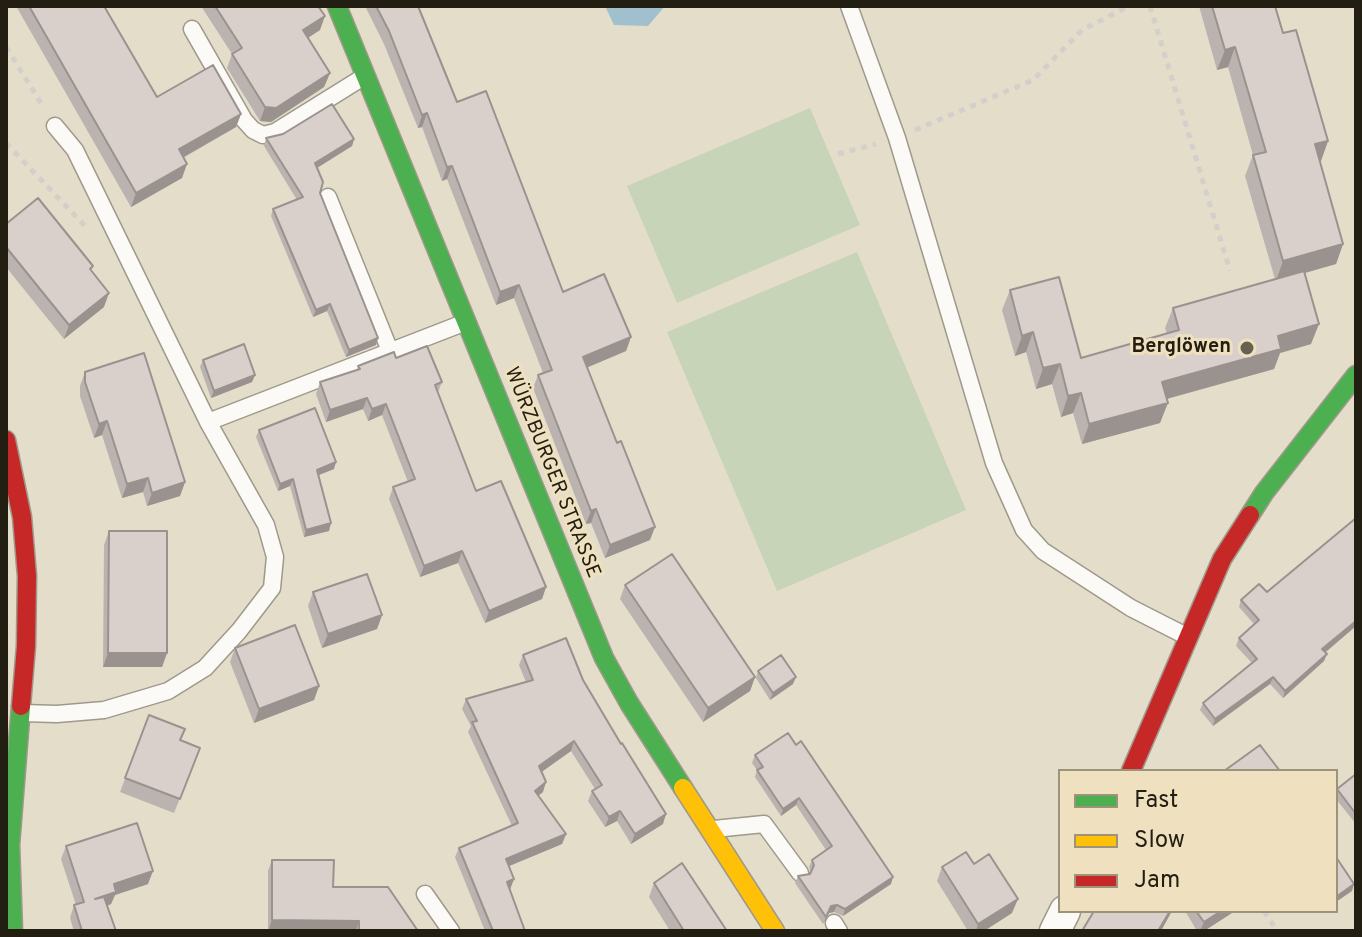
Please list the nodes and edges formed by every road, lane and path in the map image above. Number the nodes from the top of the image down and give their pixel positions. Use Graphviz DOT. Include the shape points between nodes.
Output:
graph roads {
  1 [pos="337,6"];
  2 [pos="849,6"];
  3 [pos="1129,6"];
  4 [pos="1150,6"];
  5 [pos="192,29"];
  6 [pos="6,47"];
  7 [pos="366,75"];
  8 [pos="55,126"];
  9 [pos="897,138"];
  10 [pos="6,143"];
  11 [pos="838,154"];
  12 [pos="328,197"];
  13 [pos="122,246"];
  14 [pos="1230,271"];
  15 [pos="466,322"];
  16 [pos="390,351"];
  17 [pos="1356,375"];
  18 [pos="208,422"];
  19 [pos="6,440"];
  20 [pos="1188,637"];
  21 [pos="20,712"];
  22 [pos="1132,769"];
  23 [pos="709,830"];
  24 [pos="800,873"];
  25 [pos="425,894"];
  26 [pos="1064,913"];
  27 [pos="1265,913"];
  28 [pos="13,931"];
  29 [pos="451,931"];
  30 [pos="775,931"];
  31 [pos="1055,931"];
  32 [pos="1277,931"];
  1 -- 7 [label="street, WÜRZBURGER STRASSE"];
  2 -- 9 [label="lane"];
  3 -- 9 [label="path" via="1082,30 1033,80"];
  4 -- 14 [label="path"];
  5 -- 7 [label="lane" via="244,120 263,135"];
  6 -- 8 [label="path"];
  7 -- 15 [label="street, WÜRZBURGER STRASSE"];
  8 -- 13 [label="lane" via="75,150"];
  9 -- 11 [label="path"];
  9 -- 20 [label="lane" via="994,463 1024,530 1043,551 1131,608"];
  10 -- 13 [label="path" via="103,244"];
  12 -- 16 [label="lane"];
  13 -- 18 [label="lane"];
  15 -- 16 [label="lane"];
  15 -- 23 [label="street, WÜRZBURGER STRASSE" via="604,658"];
  16 -- 18 [label="lane"];
  17 -- 20 [label="street" via="1236,534"];
  18 -- 21 [label="lane" via="266,525 275,557 272,588 205,668 168,691 104,710"];
  19 -- 21 [label="street" via="22,517 27,576"];
  20 -- 22 [label="street"];
  21 -- 28 [label="street" via="10,845"];
  23 -- 24 [label="lane" via="764,824"];
  23 -- 30 [label="street, WÜRZBURGER STRASSE"];
  25 -- 29 [label="lane"];
  26 -- 31 [label="street"];
  27 -- 32 [label="path"];
}
